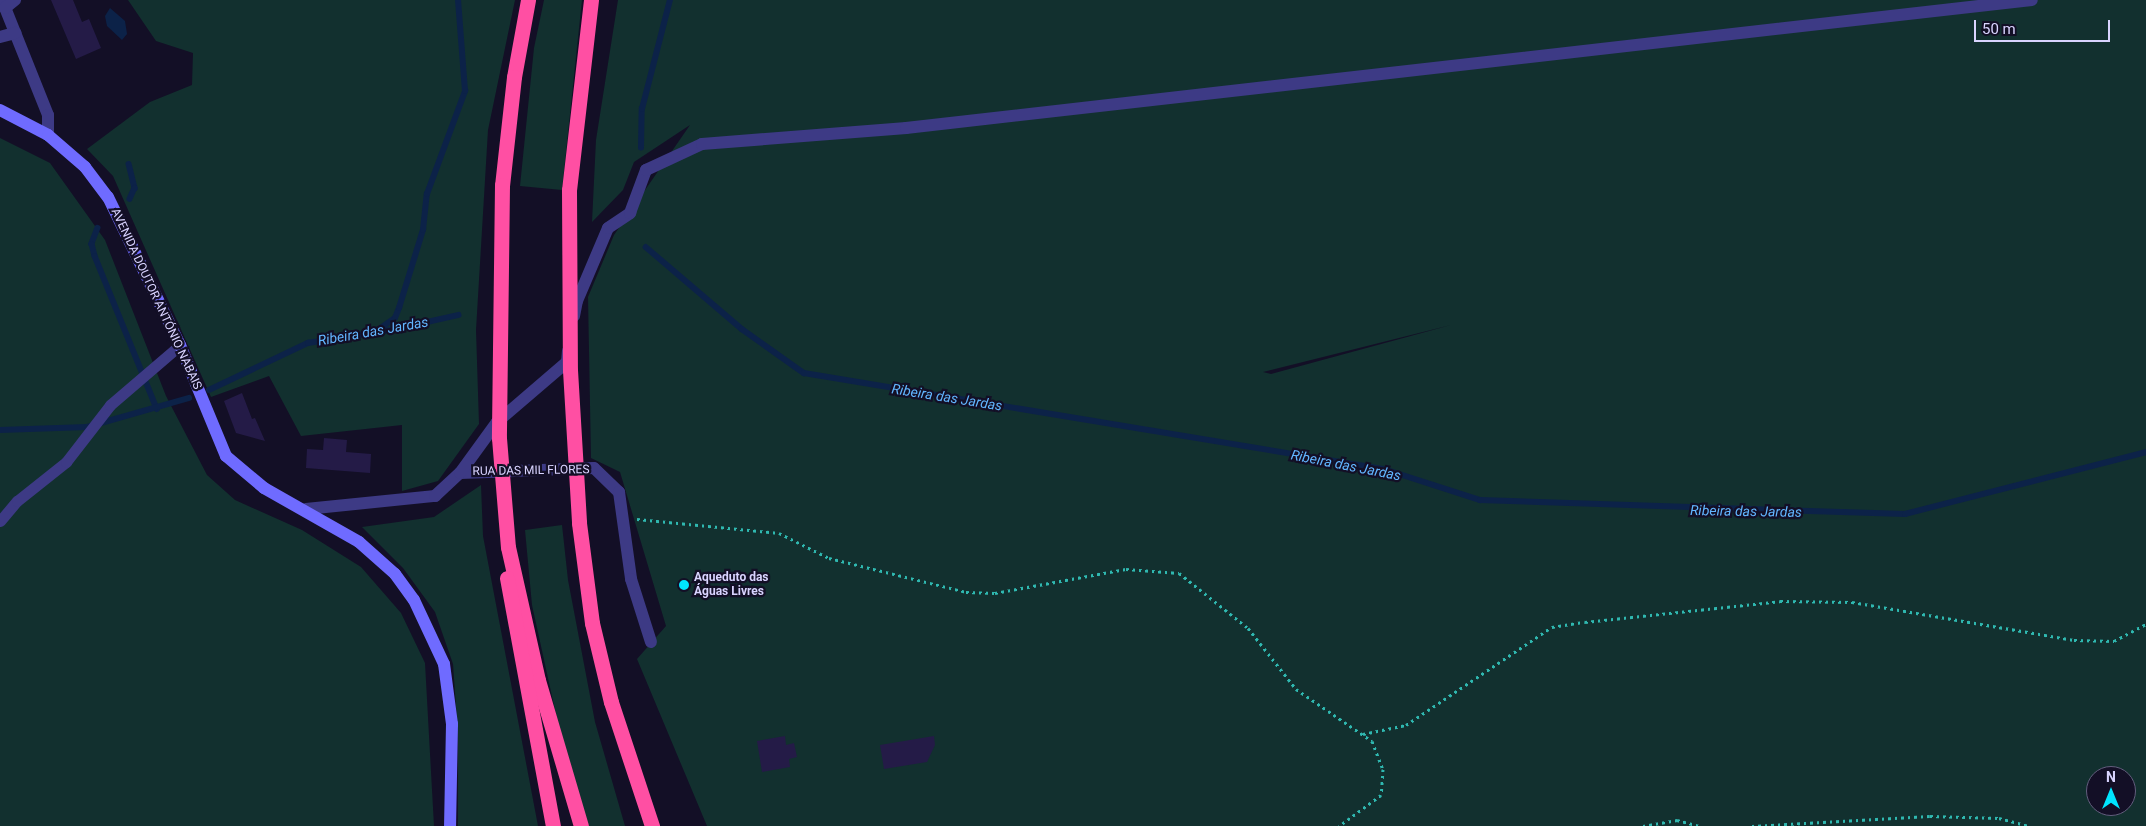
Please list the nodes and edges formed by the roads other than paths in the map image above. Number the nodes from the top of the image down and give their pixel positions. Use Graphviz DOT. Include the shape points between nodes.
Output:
graph roads {
  1 [pos="528,0"];
  2 [pos="591,0"];
  3 [pos="2032,0"];
  4 [pos="7,3"];
  5 [pos="16,33"];
  6 [pos="0,37"];
  7 [pos="0,110"];
  8 [pos="48,135"];
  9 [pos="180,345"];
  10 [pos="460,473"];
  11 [pos="306,509"];
  12 [pos="0,521"];
  13 [pos="508,540"];
  14 [pos="652,642"];
  15 [pos="450,826"];
  16 [pos="553,826"];
  17 [pos="581,826"];
  18 [pos="652,826"];
  1 -- 13 [label="highway" via="514,78 502,185 497,382"];
  2 -- 18 [label="highway" via="569,190 570,389 578,523 592,623 611,702"];
  3 -- 10 [label="street" via="906,128 702,144 646,170 630,212 608,228 577,301 567,362 498,422"];
  4 -- 5 [label="street"];
  5 -- 6 [label="street"];
  5 -- 8 [label="street" via="48,115"];
  7 -- 8 [label="main road, AVENIDA DOUTOR ANTÓNIO NABAIS"];
  8 -- 9 [label="main road, AVENIDA DOUTOR ANTÓNIO NABAIS" via="85,167 108,196"];
  9 -- 11 [label="main road, AVENIDA DOUTOR ANTÓNIO NABAIS" via="226,456 264,488"];
  9 -- 12 [label="lane" via="110,405 66,462 17,501"];
  10 -- 11 [label="street" via="435,496"];
  10 -- 14 [label="street, RUA DAS MIL FLORES" via="594,468 618,492 625,518 631,579"];
  11 -- 15 [label="main road, AVENIDA DOUTOR ANTÓNIO NABAIS" via="359,542 395,574 432,635 444,664 452,724"];
  13 -- 16 [label="highway" via="507,586"];
  13 -- 17 [label="highway" via="538,680"];
}
